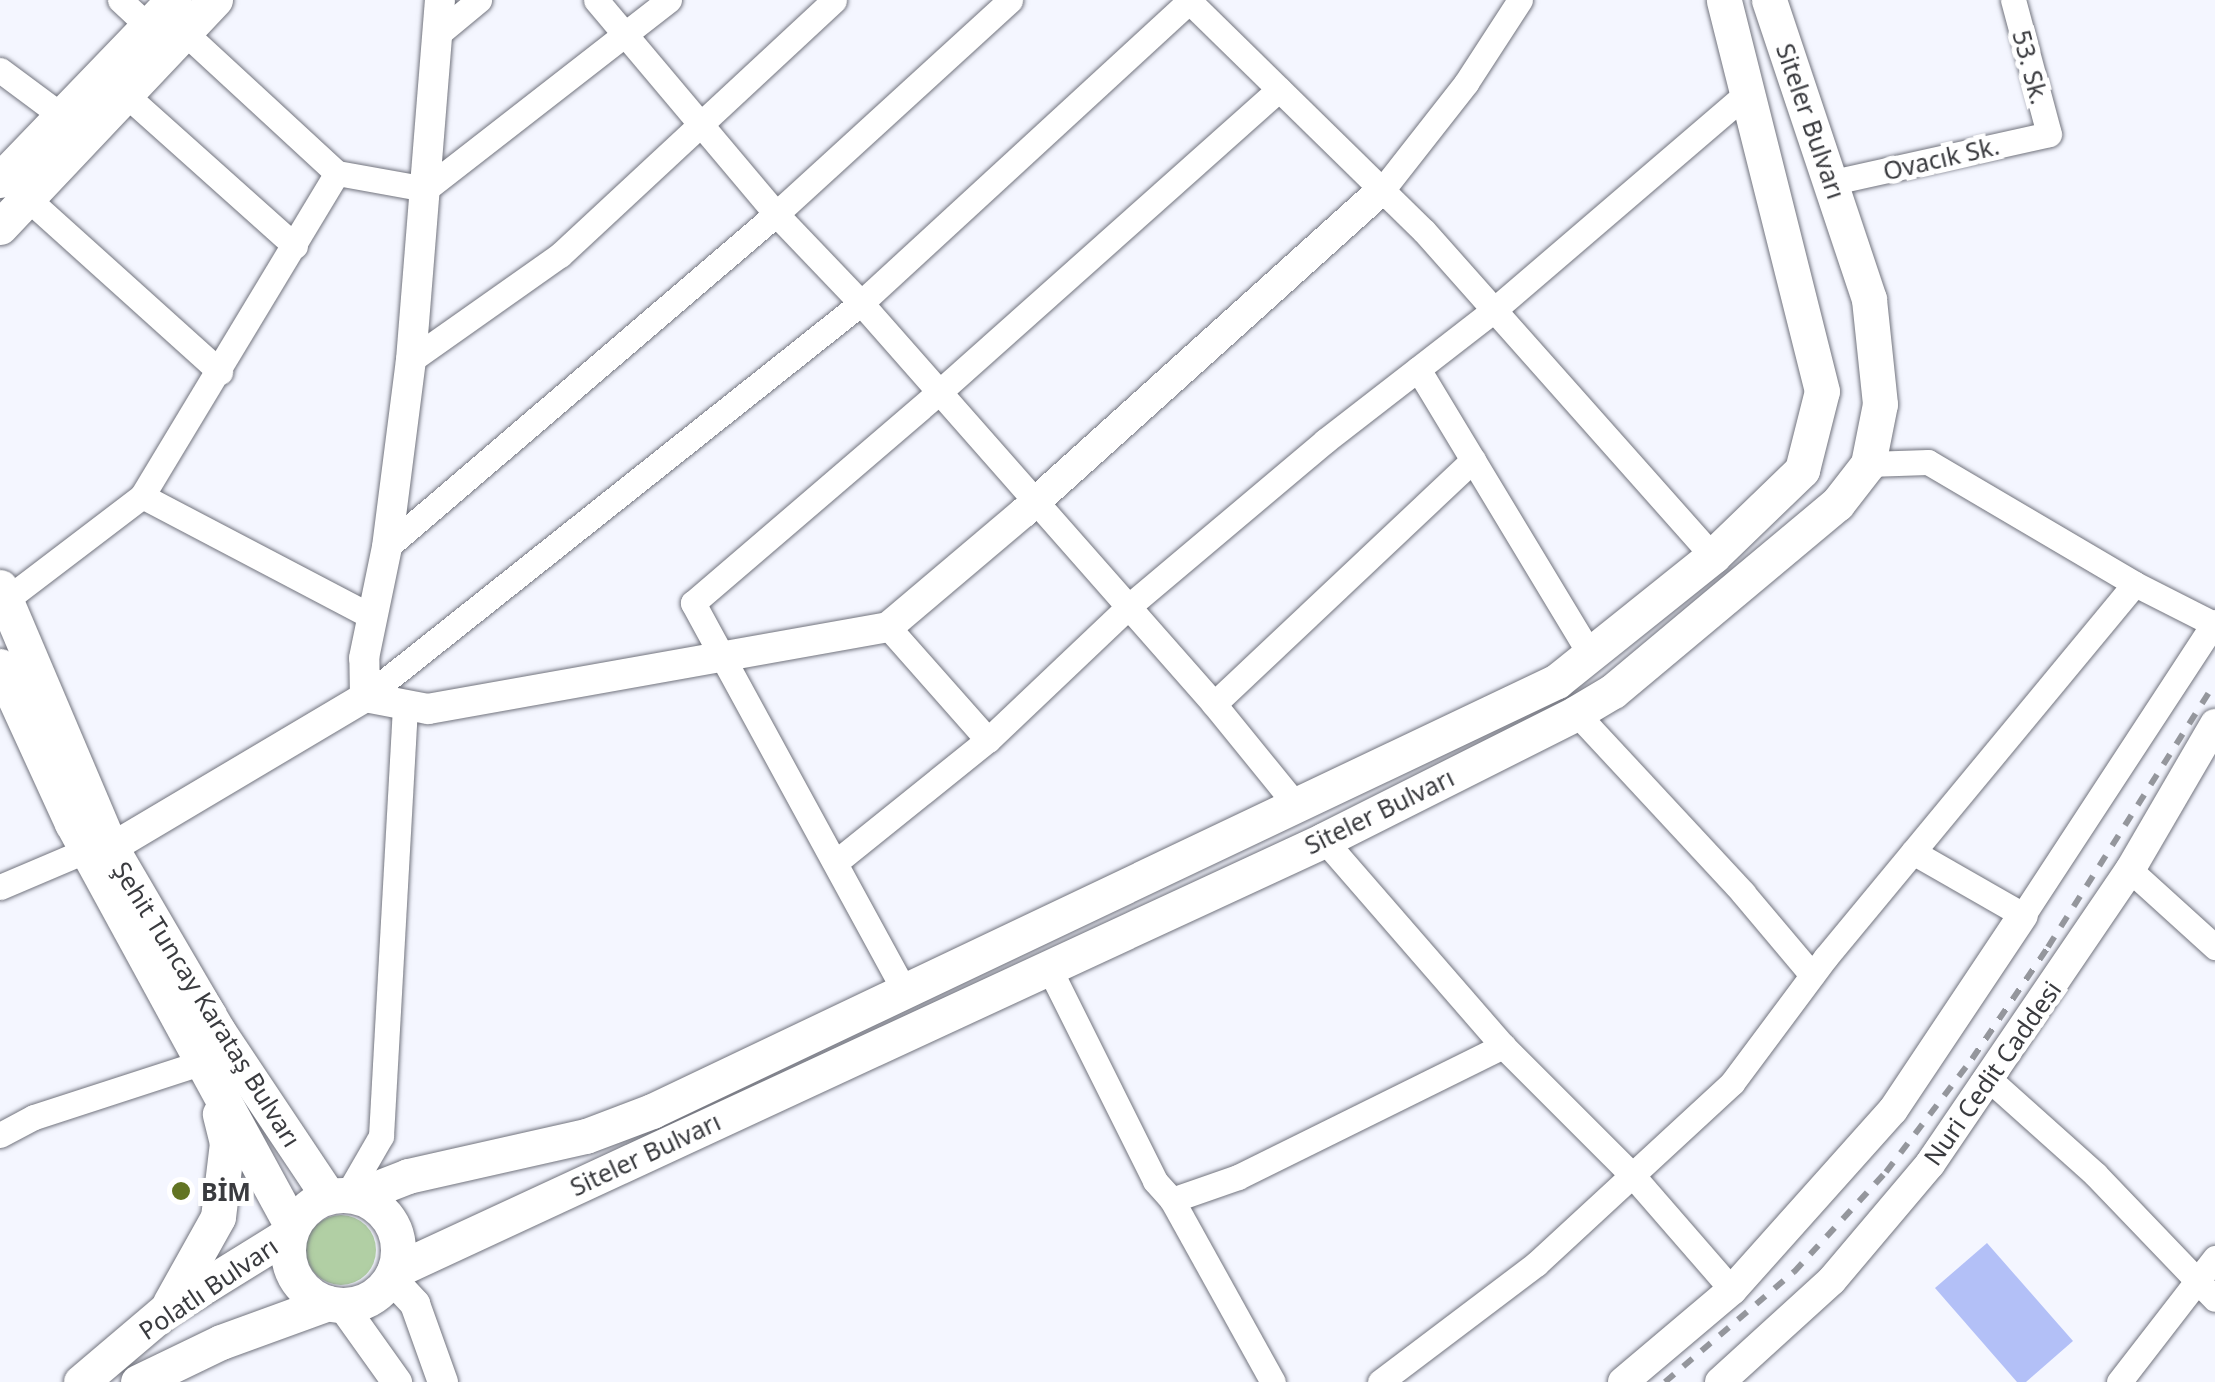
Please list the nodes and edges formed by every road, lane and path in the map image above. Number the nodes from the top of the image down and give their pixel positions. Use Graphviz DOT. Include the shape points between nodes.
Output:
graph roads {
  1 [pos="120,0"];
  2 [pos="215,0"];
  3 [pos="440,0"];
  4 [pos="478,0"];
  5 [pos="596,0"];
  6 [pos="669,0"];
  7 [pos="834,0"];
  8 [pos="1010,0"];
  9 [pos="1520,0"];
  10 [pos="1724,0"];
  11 [pos="1769,0"];
  12 [pos="2013,0"];
  13 [pos="1188,1"];
  14 [pos="179,16"];
  15 [pos="148,26"];
  16 [pos="439,33"];
  17 [pos="627,36"];
  18 [pos="1,72"];
  19 [pos="1279,90"];
  20 [pos="1748,92"];
  21 [pos="125,94"];
  22 [pos="62,116"];
  23 [pos="702,123"];
  24 [pos="2050,134"];
  25 [pos="338,173"];
  26 [pos="1834,182"];
  27 [pos="8,183"];
  28 [pos="426,189"];
  29 [pos="1383,189"];
  30 [pos="776,214"];
  31 [pos="0,227"];
  32 [pos="294,246"];
  33 [pos="860,303"];
  34 [pos="1495,309"];
  35 [pos="411,360"];
  36 [pos="1418,369"];
  37 [pos="220,372"];
  38 [pos="937,394"];
  39 [pos="1473,460"];
  40 [pos="1868,464"];
  41 [pos="142,496"];
  42 [pos="1034,503"];
  43 [pos="386,547"];
  44 [pos="1713,556"];
  45 [pos="2135,584"];
  46 [pos="3,593"];
  47 [pos="1128,607"];
  48 [pos="372,617"];
  49 [pos="2214,623"];
  50 [pos="888,627"];
  51 [pos="718,655"];
  52 [pos="1592,658"];
  53 [pos="0,666"];
  54 [pos="365,697"];
  55 [pos="1214,704"];
  56 [pos="406,705"];
  57 [pos="1576,712"];
  58 [pos="12,724"];
  59 [pos="2215,725"];
  60 [pos="988,740"];
  61 [pos="1296,805"];
  62 [pos="1324,840"];
  63 [pos="99,849"];
  64 [pos="1913,852"];
  65 [pos="836,862"];
  66 [pos="2130,870"];
  67 [pos="0,887"];
  68 [pos="2023,914"];
  69 [pos="2215,947"];
  70 [pos="1049,968"];
  71 [pos="1812,976"];
  72 [pos="904,990"];
  73 [pos="1503,1046"];
  74 [pos="207,1076"];
  75 [pos="1990,1080"];
  76 [pos="0,1135"];
  77 [pos="1633,1176"];
  78 [pos="344,1196"];
  79 [pos="1172,1200"];
  80 [pos="291,1230"];
  81 [pos="2215,1258"];
  82 [pos="392,1274"];
  83 [pos="2207,1289"];
  84 [pos="1732,1290"];
  85 [pos="335,1304"];
  86 [pos="166,1310"];
  87 [pos="81,1382"];
  88 [pos="138,1382"];
  89 [pos="397,1382"];
  90 [pos="443,1382"];
  91 [pos="1273,1382"];
  92 [pos="1380,1382"];
  93 [pos="1623,1382"];
  94 [pos="1720,1382"];
  95 [pos="2119,1382"];
  1 -- 15 [label="street"];
  2 -- 14 [label="main road"];
  3 -- 16 [label="street"];
  4 -- 16 [label="street"];
  5 -- 17 [label="street"];
  6 -- 17 [label="street"];
  7 -- 23 [label="street"];
  8 -- 30 [label="street"];
  9 -- 29 [label="street"];
  10 -- 20 [label="main road, Siteler Bulvarı"];
  11 -- 26 [label="main road, Siteler Bulvarı"];
  12 -- 24 [label="street, 53. Sk."];
  13 -- 19 [label="street"];
  13 -- 33 [label="street"];
  14 -- 15 [label="main road"];
  14 -- 21 [label="main road"];
  14 -- 25 [label="street"];
  15 -- 22 [label="main road"];
  16 -- 28 [label="street"];
  17 -- 23 [label="street"];
  17 -- 28 [label="street"];
  18 -- 22 [label="street"];
  19 -- 29 [label="street"];
  19 -- 38 [label="street"];
  20 -- 34 [label="street"];
  20 -- 44 [label="main road, Siteler Bulvarı" via="1822,391 1802,470"];
  21 -- 27 [label="main road"];
  21 -- 32 [label="street"];
  22 -- 27 [label="main road"];
  23 -- 30 [label="street"];
  23 -- 35 [label="street" via="560,255"];
  24 -- 26 [label="street, Ovacık Sk."];
  25 -- 28 [label="street"];
  25 -- 32 [label="street"];
  26 -- 40 [label="main road, Siteler Bulvarı" via="1869,299 1880,404"];
  27 -- 31 [label="main road"];
  27 -- 37 [label="street"];
  28 -- 35 [label="street"];
  29 -- 34 [label="street"];
  29 -- 42 [label="street"];
  30 -- 33 [label="street"];
  30 -- 43 [label="street"];
  32 -- 37 [label="street"];
  33 -- 38 [label="street"];
  33 -- 54 [label="street"];
  34 -- 36 [label="street"];
  34 -- 44 [label="street"];
  35 -- 43 [label="street"];
  36 -- 39 [label="street"];
  36 -- 47 [label="street"];
  37 -- 41 [label="street"];
  38 -- 42 [label="street"];
  38 -- 51 [label="street" via="693,603"];
  39 -- 52 [label="street"];
  39 -- 55 [label="street"];
  40 -- 45 [label="street" via="1928,462"];
  40 -- 57 [label="main road, Siteler Bulvarı" via="1836,504 1612,691"];
  41 -- 46 [label="street"];
  41 -- 48 [label="street"];
  42 -- 47 [label="street"];
  42 -- 50 [label="street"];
  43 -- 48 [label="street"];
  44 -- 52 [label="main road, Siteler Bulvarı"];
  45 -- 49 [label="street"];
  45 -- 64 [label="street"];
  46 -- 63 [label="main road, Şehit Tuncay Karataş Bulvarı"];
  47 -- 55 [label="street"];
  47 -- 60 [label="street"];
  48 -- 54 [label="street"];
  49 -- 68 [label="street"];
  50 -- 51 [label="street"];
  50 -- 60 [label="street"];
  51 -- 56 [label="street" via="428,709"];
  51 -- 65 [label="street"];
  52 -- 61 [label="main road, Siteler Bulvarı" via="1557,681"];
  53 -- 58 [label="main road, Şehit Tuncay Karataş Bulvarı"];
  54 -- 56 [label="street"];
  54 -- 63 [label="street"];
  55 -- 61 [label="street"];
  56 -- 78 [label="street" via="380,1136"];
  57 -- 62 [label="main road, Siteler Bulvarı"];
  57 -- 71 [label="street"];
  58 -- 63 [label="main road, Şehit Tuncay Karataş Bulvarı"];
  59 -- 66 [label="street, Nuri Cedit Caddesi"];
  60 -- 65 [label="street"];
  61 -- 72 [label="main road, Siteler Bulvarı"];
  62 -- 70 [label="main road, Siteler Bulvarı"];
  62 -- 73 [label="street"];
  63 -- 67 [label="street"];
  63 -- 74 [label="main road, Şehit Tuncay Karataş Bulvarı"];
  63 -- 78 [label="main road, Şehit Tuncay Karataş Bulvarı" via="218,1031"];
  64 -- 68 [label="street"];
  64 -- 71 [label="street"];
  65 -- 72 [label="street"];
  66 -- 69 [label="street"];
  66 -- 75 [label="street, Nuri Cedit Caddesi"];
  68 -- 84 [label="street" via="1893,1110"];
  70 -- 79 [label="street" via="1156,1181"];
  70 -- 82 [label="main road, Siteler Bulvarı"];
  71 -- 77 [label="street" via="1732,1083"];
  72 -- 78 [label="main road, Siteler Bulvarı" via="586,1136"];
  73 -- 77 [label="street"];
  73 -- 79 [label="street" via="1238,1177"];
  74 -- 76 [label="street" via="34,1118"];
  74 -- 80 [label="main road, Şehit Tuncay Karataş Bulvarı"];
  74 -- 86 [label="main road" via="227,1142 218,1217"];
  75 -- 83 [label="street" via="2095,1174"];
  75 -- 94 [label="street, Nuri Cedit Caddesi" via="1874,1234"];
  77 -- 84 [label="street"];
  77 -- 92 [label="street" via="1536,1264"];
  78 -- 80 [label="main road" via="312,1204"];
  78 -- 82 [label="main road" via="384,1213 398,1244"];
  79 -- 91 [label="street"];
  80 -- 85 [label="main road" via="291,1270 300,1286"];
  80 -- 86 [label="main road, Polatlı Bulvarı"];
  81 -- 83 [label="street"];
  82 -- 85 [label="main road" via="370,1298"];
  82 -- 90 [label="street" via="416,1304"];
  83 -- 95 [label="street"];
  84 -- 93 [label="street"];
  85 -- 88 [label="main road, Polatlı Bulvarı" via="221,1342"];
  85 -- 89 [label="street"];
  86 -- 87 [label="main road, Polatlı Bulvarı"];
}
